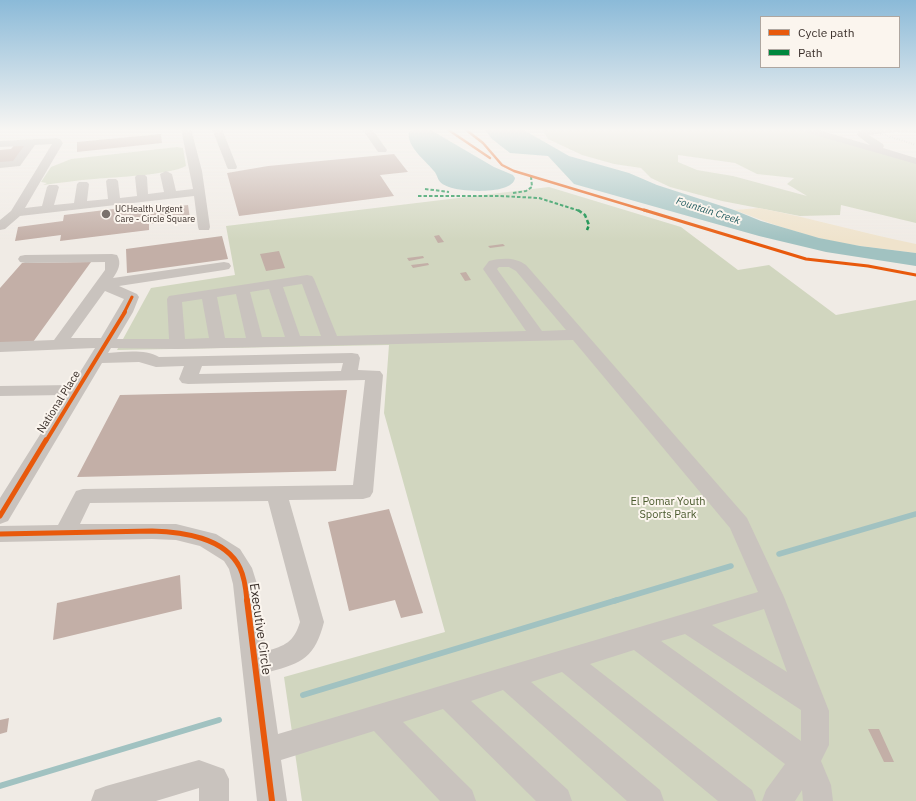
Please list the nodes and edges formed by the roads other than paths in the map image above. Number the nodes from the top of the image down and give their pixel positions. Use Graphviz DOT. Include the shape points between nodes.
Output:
graph roads {
  1 [pos="23,166"];
  2 [pos="43,166"];
  3 [pos="195,166"];
  4 [pos="0,167"];
  5 [pos="21,170"];
  6 [pos="40,172"];
  7 [pos="0,174"];
  8 [pos="166,174"];
  9 [pos="141,177"];
  10 [pos="112,181"];
  11 [pos="83,184"];
  12 [pos="53,187"];
  13 [pos="199,192"];
  14 [pos="171,196"];
  15 [pos="143,199"];
  16 [pos="114,202"];
  17 [pos="80,206"];
  18 [pos="47,210"];
  19 [pos="16,213"];
  20 [pos="0,226"];
  21 [pos="204,227"];
  22 [pos="25,259"];
  23 [pos="224,266"];
  24 [pos="102,284"];
  25 [pos="275,284"];
  26 [pos="242,289"];
  27 [pos="209,294"];
  28 [pos="578,335"];
  29 [pos="538,337"];
  30 [pos="331,340"];
  31 [pos="294,341"];
  32 [pos="255,342"];
  33 [pos="218,343"];
  34 [pos="59,344"];
  35 [pos="176,344"];
  36 [pos="0,347"];
  37 [pos="101,351"];
  38 [pos="77,390"];
  39 [pos="0,391"];
  40 [pos="276,493"];
  41 [pos="0,516"];
  42 [pos="65,533"];
  43 [pos="0,534"];
  44 [pos="772,597"];
  45 [pos="688,623"];
  46 [pos="637,638"];
  47 [pos="566,660"];
  48 [pos="255,665"];
  49 [pos="508,678"];
  50 [pos="447,696"];
  51 [pos="812,702"];
  52 [pos="379,717"];
  53 [pos="266,751"];
  54 [pos="805,760"];
  55 [pos="106,801"];
  56 [pos="214,801"];
  57 [pos="272,801"];
  58 [pos="461,801"];
  59 [pos="557,801"];
  60 [pos="649,801"];
  61 [pos="741,801"];
  62 [pos="777,801"];
  63 [pos="818,801"];
  1 -- 5 [label="street"];
  2 -- 6 [label="street"];
  3 -- 13 [label="street"];
  4 -- 5 [label="street"];
  5 -- 6 [label="street"];
  5 -- 7 [label="street"];
  6 -- 19 [label="street"];
  8 -- 14 [label="street"];
  9 -- 15 [label="street"];
  10 -- 16 [label="street"];
  11 -- 17 [label="street"];
  12 -- 18 [label="street"];
  13 -- 14 [label="street"];
  13 -- 21 [label="street"];
  14 -- 15 [label="street"];
  15 -- 16 [label="street"];
  16 -- 17 [label="street"];
  17 -- 18 [label="street"];
  18 -- 19 [label="street"];
  19 -- 20 [label="street"];
  22 -- 24 [label="street" via="112,258 112,270"];
  23 -- 24 [label="street"];
  24 -- 34 [label="street"];
  24 -- 37 [label="street, National Place" via="132,297"];
  25 -- 26 [label="street"];
  25 -- 30 [label="street" via="308,279"];
  25 -- 31 [label="street"];
  26 -- 27 [label="street"];
  26 -- 32 [label="street"];
  27 -- 33 [label="street"];
  27 -- 35 [label="street" via="174,299"];
  28 -- 29 [label="street"];
  28 -- 29 [label="street" via="518,265 506,262 494,264 490,269 492,273"];
  28 -- 44 [label="street" via="739,524"];
  29 -- 30 [label="street"];
  30 -- 31 [label="street"];
  31 -- 32 [label="street"];
  32 -- 33 [label="street"];
  33 -- 35 [label="street"];
  34 -- 36 [label="street"];
  34 -- 37 [label="street" via="72,343"];
  35 -- 37 [label="street"];
  37 -- 38 [label="street, National Place"];
  37 -- 40 [label="street" via="149,358 156,362 195,361 188,379 374,375 363,492"];
  38 -- 39 [label="street"];
  38 -- 41 [label="street, National Place"];
  40 -- 42 [label="street" via="83,496"];
  40 -- 48 [label="street" via="312,622 310,634 304,645 292,655"];
  42 -- 43 [label="street, Executive Circle"];
  42 -- 48 [label="street, Executive Circle" via="176,532 208,540 232,554 245,584"];
  44 -- 45 [label="street"];
  44 -- 51 [label="street"];
  45 -- 46 [label="street"];
  45 -- 51 [label="street"];
  46 -- 47 [label="street"];
  46 -- 54 [label="street"];
  47 -- 49 [label="street"];
  47 -- 61 [label="street"];
  48 -- 53 [label="street, Executive Circle"];
  49 -- 50 [label="street"];
  49 -- 60 [label="street"];
  50 -- 52 [label="street"];
  50 -- 59 [label="street"];
  51 -- 54 [label="street" via="815,711 816,745"];
  52 -- 53 [label="street"];
  52 -- 58 [label="street"];
  53 -- 57 [label="street, Executive Circle"];
  54 -- 62 [label="street"];
  54 -- 63 [label="street" via="815,780"];
  55 -- 56 [label="street" via="199,774 214,779"];
}
